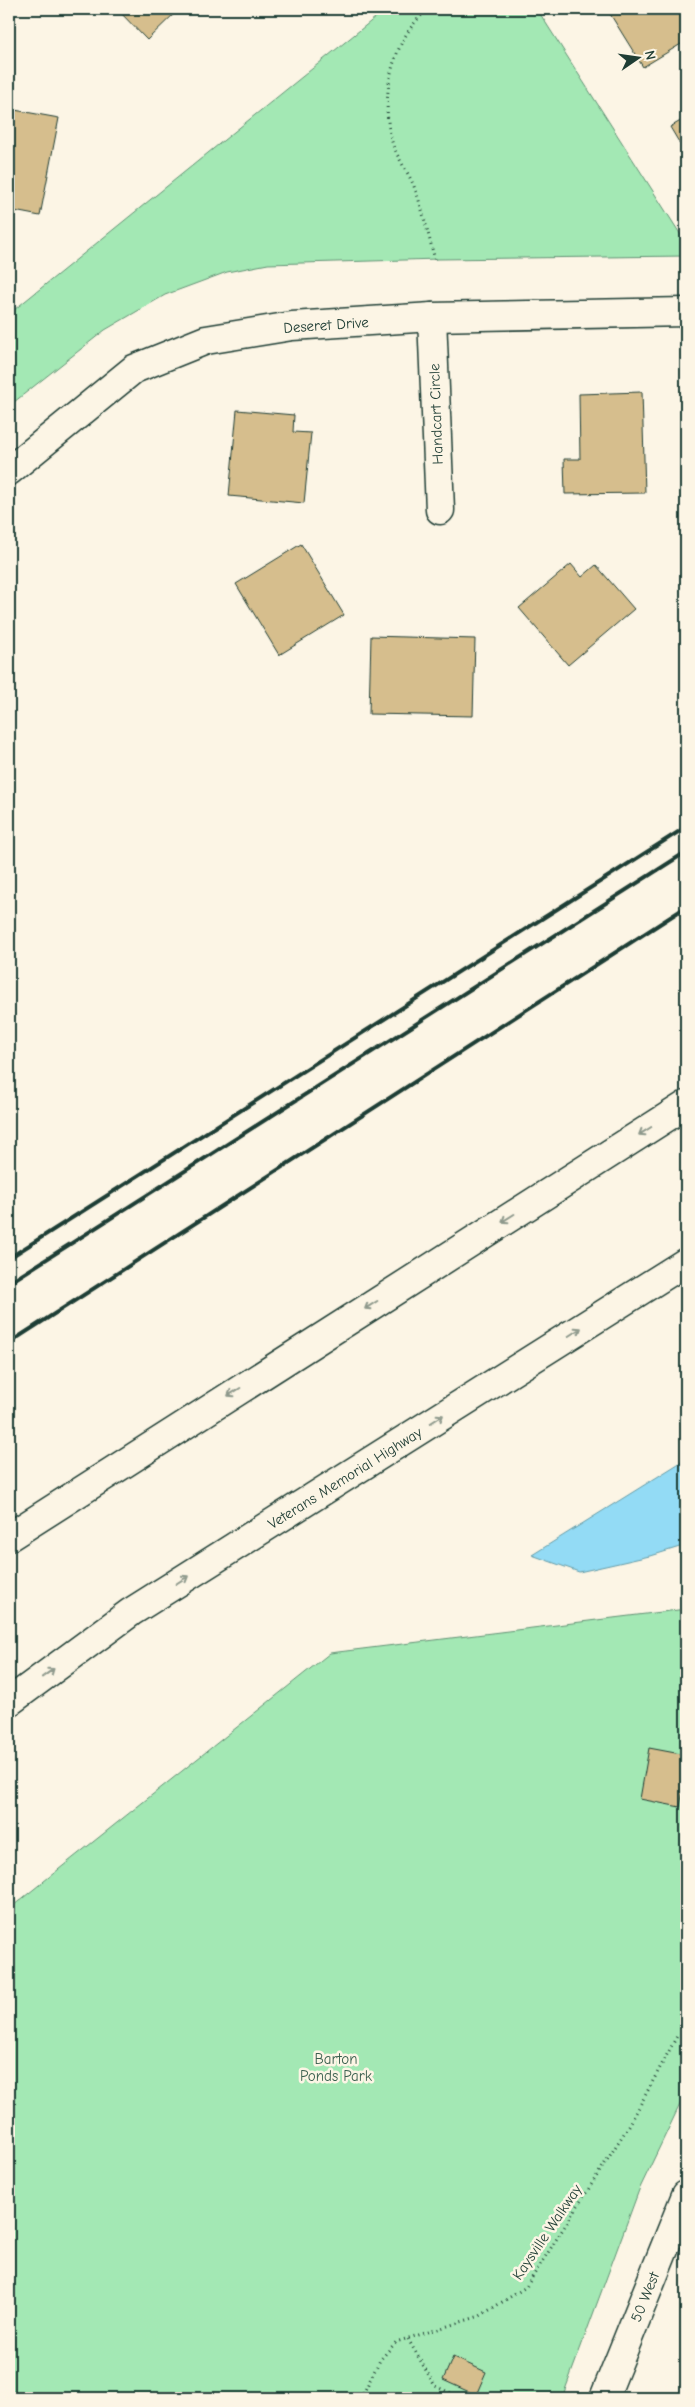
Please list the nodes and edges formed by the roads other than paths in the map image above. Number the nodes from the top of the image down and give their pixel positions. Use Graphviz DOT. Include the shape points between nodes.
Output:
graph roads {
  1 [pos="686,312"];
  2 [pos="432,317"];
  3 [pos="9,471"];
  4 [pos="440,510"];
  5 [pos="686,1105"];
  6 [pos="686,1262"];
  7 [pos="9,1537"];
  8 [pos="9,1702"];
  9 [pos="686,2195"];
  10 [pos="679,2232"];
  11 [pos="604,2398"];
  1 -- 2 [label="main road, Deseret Drive"];
  2 -- 3 [label="main road, Deseret Drive" via="292,326 206,340 134,369"];
  2 -- 4 [label="main road, Handcart Circle"];
  5 -- 7 [label="main road, one-way"];
  8 -- 6 [label="main road, Veterans Memorial Highway, one-way" via="132,1612"];
  9 -- 10 [label="main road, 50 West"];
  10 -- 11 [label="main road, 50 West"];
}
